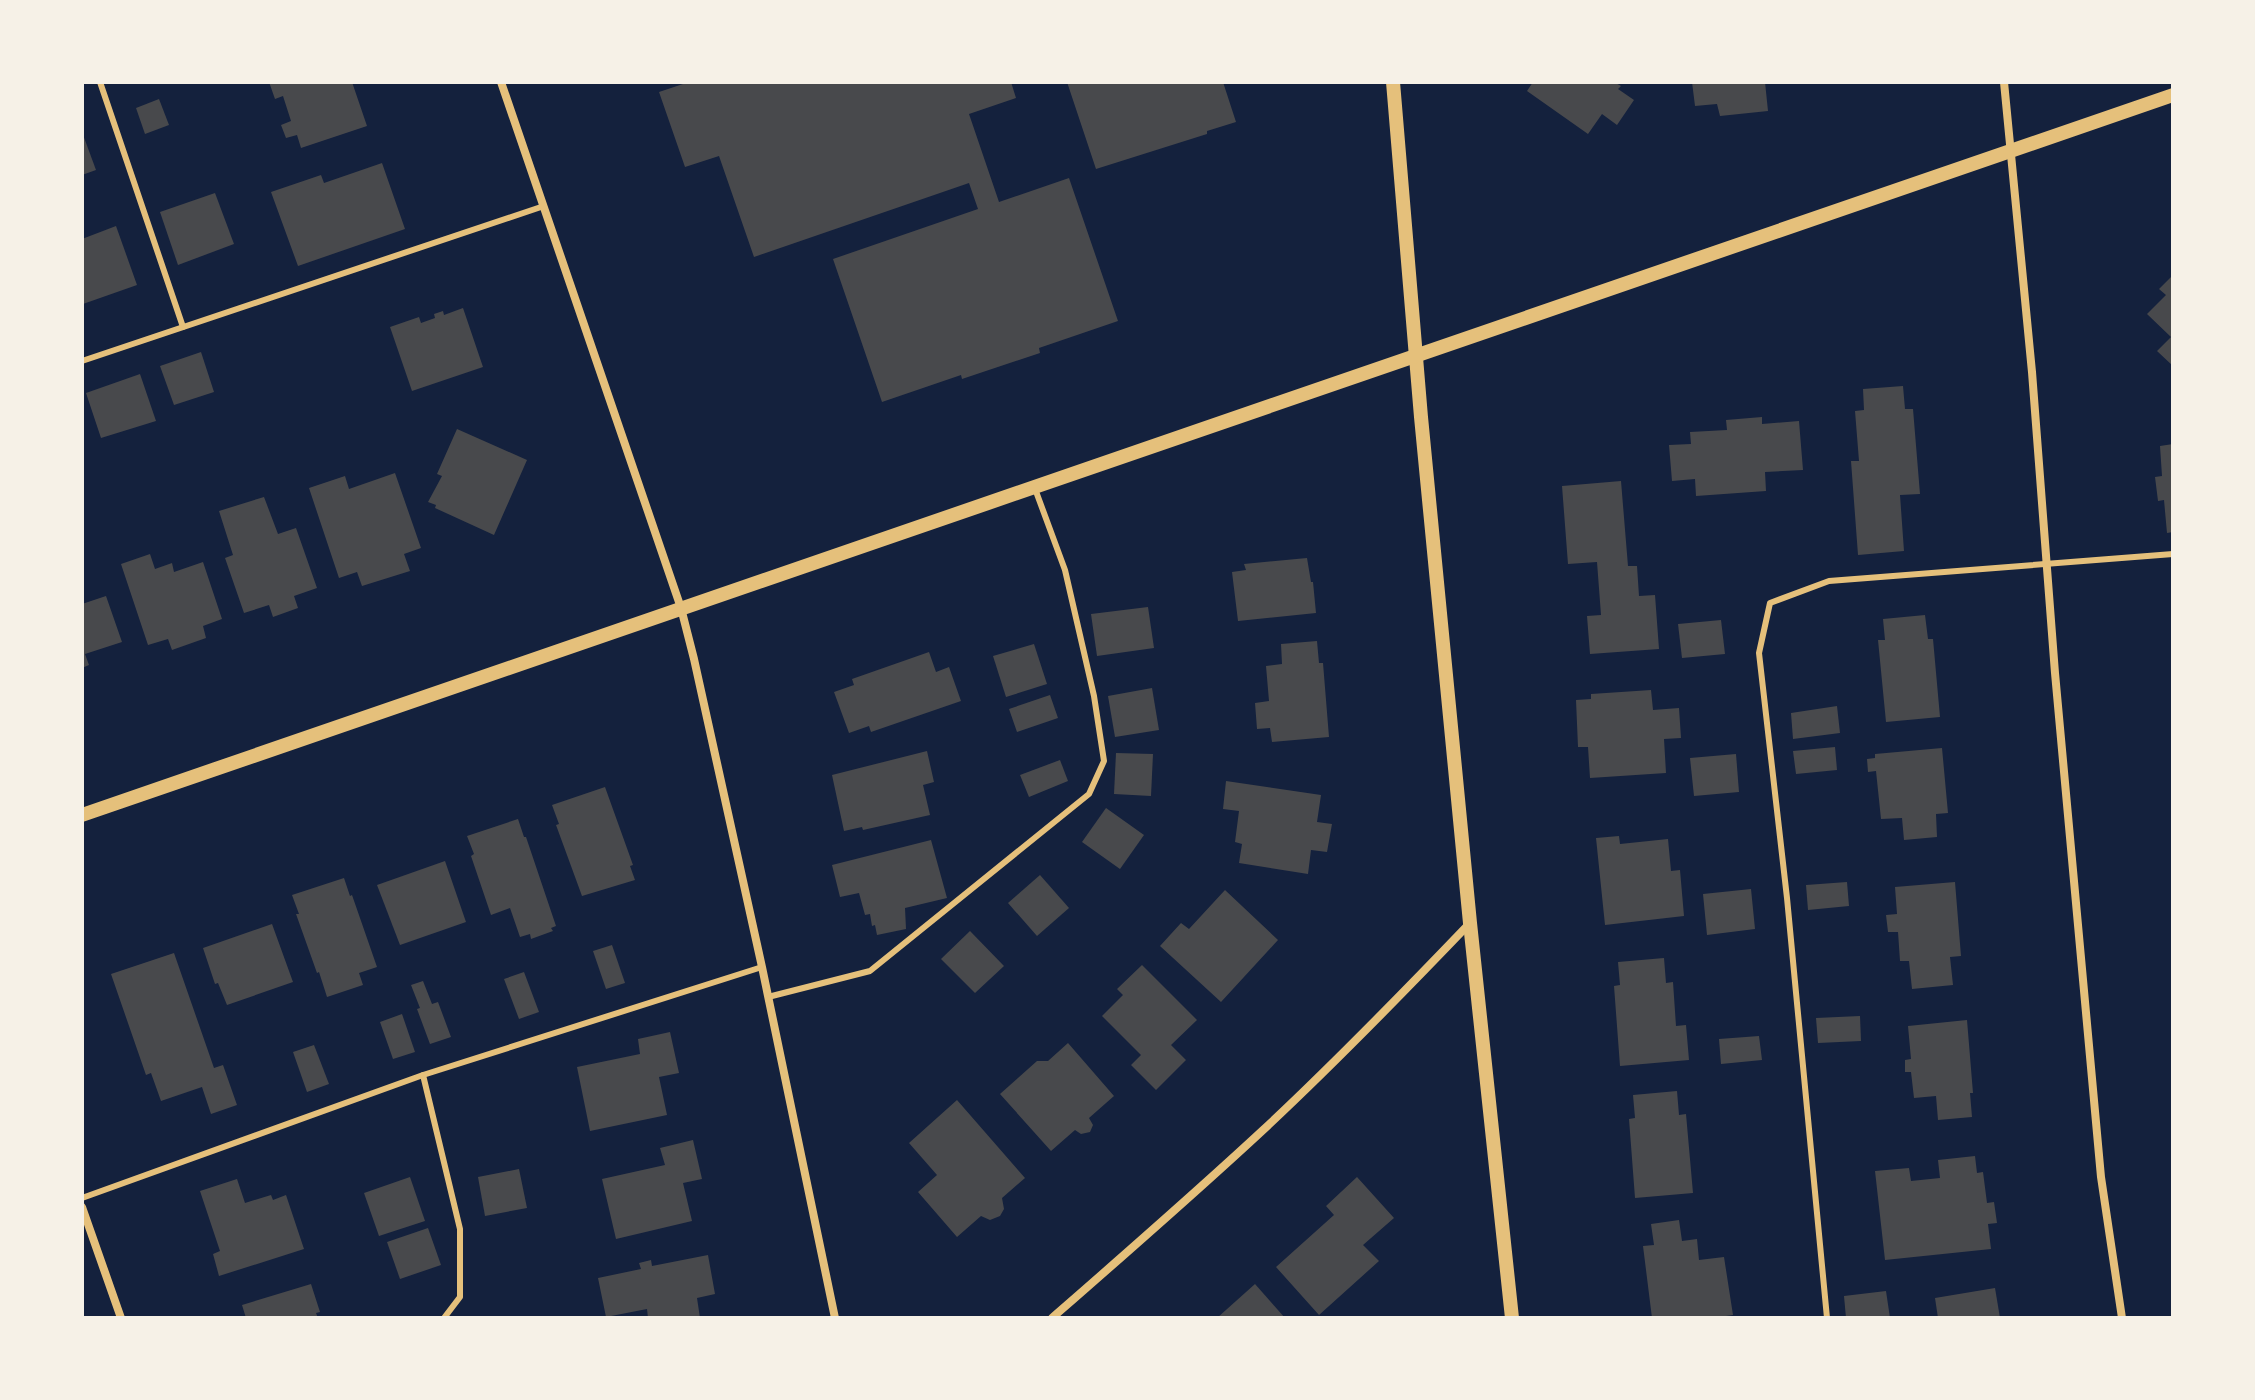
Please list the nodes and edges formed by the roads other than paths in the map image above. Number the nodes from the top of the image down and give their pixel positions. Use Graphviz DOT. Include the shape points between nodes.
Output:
graph roads {
  1 [pos="100,82"];
  2 [pos="501,82"];
  3 [pos="1393,82"];
  4 [pos="2004,82"];
  5 [pos="2173,95"];
  6 [pos="2010,151"];
  7 [pos="544,206"];
  8 [pos="183,327"];
  9 [pos="1416,356"];
  10 [pos="82,361"];
  11 [pos="1034,486"];
  12 [pos="2173,554"];
  13 [pos="2047,566"];
  14 [pos="681,608"];
  15 [pos="82,815"];
  16 [pos="1470,923"];
  17 [pos="762,967"];
  18 [pos="768,997"];
  19 [pos="423,1075"];
  20 [pos="82,1198"];
  21 [pos="82,1207"];
  22 [pos="121,1318"];
  23 [pos="444,1318"];
  24 [pos="835,1318"];
  25 [pos="1052,1318"];
  26 [pos="1512,1318"];
  27 [pos="1827,1318"];
  28 [pos="2122,1318"];
  1 -- 8 [label="lane"];
  2 -- 7 [label="street"];
  3 -- 9 [label="street"];
  4 -- 6 [label="street"];
  5 -- 6 [label="street"];
  6 -- 9 [label="street"];
  6 -- 13 [label="street"];
  7 -- 8 [label="lane"];
  7 -- 14 [label="street"];
  8 -- 10 [label="lane"];
  9 -- 11 [label="street"];
  9 -- 16 [label="street"];
  11 -- 14 [label="street"];
  11 -- 18 [label="lane" via="1065,570 1094,696 1104,761 1089,794 870,971"];
  12 -- 13 [label="lane"];
  13 -- 27 [label="lane" via="1829,581 1770,603 1759,653"];
  13 -- 28 [label="street" via="2101,1177"];
  14 -- 15 [label="street"];
  14 -- 17 [label="street"];
  16 -- 25 [label="street" via="1264,1130"];
  16 -- 26 [label="street"];
  17 -- 18 [label="street"];
  17 -- 19 [label="lane"];
  18 -- 24 [label="street"];
  19 -- 20 [label="lane"];
  19 -- 23 [label="lane" via="460,1229 460,1297"];
  21 -- 22 [label="street"];
}
